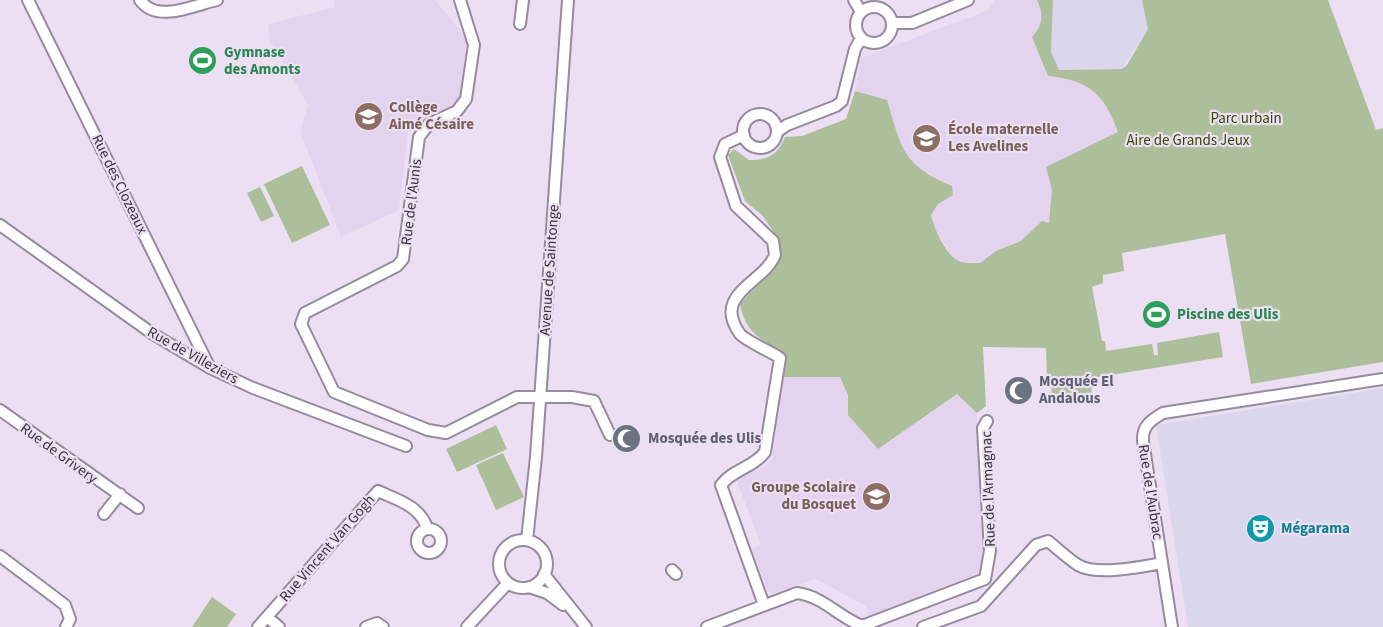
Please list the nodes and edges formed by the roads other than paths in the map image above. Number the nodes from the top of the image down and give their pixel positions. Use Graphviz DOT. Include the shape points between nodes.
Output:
graph roads {
  1 [pos="28,0"];
  2 [pos="140,0"];
  3 [pos="217,0"];
  4 [pos="460,0"];
  5 [pos="523,0"];
  6 [pos="568,0"];
  7 [pos="854,0"];
  8 [pos="968,0"];
  9 [pos="861,12"];
  10 [pos="892,23"];
  11 [pos="520,24"];
  12 [pos="861,38"];
  13 [pos="777,132"];
  14 [pos="744,135"];
  15 [pos="0,225"];
  16 [pos="210,368"];
  17 [pos="1383,379"];
  18 [pos="541,397"];
  19 [pos="0,410"];
  20 [pos="987,421"];
  21 [pos="610,435"];
  22 [pos="406,446"];
  23 [pos="120,494"];
  24 [pos="138,508"];
  25 [pos="104,514"];
  26 [pos="427,528"];
  27 [pos="527,540"];
  28 [pos="0,556"];
  29 [pos="1162,563"];
  30 [pos="544,574"];
  31 [pos="508,583"];
  32 [pos="529,587"];
  33 [pos="764,605"];
  34 [pos="1168,608"];
  35 [pos="575,615"];
  36 [pos="267,616"];
  37 [pos="849,624"];
  38 [pos="66,627"];
  39 [pos="258,627"];
  40 [pos="279,627"];
  41 [pos="366,627"];
  42 [pos="383,627"];
  43 [pos="467,627"];
  44 [pos="586,627"];
  45 [pos="707,627"];
  46 [pos="923,627"];
  47 [pos="1164,627"];
  48 [pos="1172,627"];
  1 -- 16 [label="street, Rue des Clozeaux"];
  2 -- 3 [label="street" via="145,7 160,13"];
  4 -- 18 [label="street, Rue de l'Aunis" via="474,45 466,99 457,111 429,124 419,137 404,259 318,304 301,319 334,392 428,430 446,433 517,397"];
  5 -- 11 [label="street"];
  6 -- 18 [label="street, Avenue de Saintonge"];
  7 -- 9 [label="street"];
  8 -- 10 [label="street" via="912,23"];
  9 -- 10 [label="street" via="872,7 883,9"];
  9 -- 12 [label="street" via="856,28"];
  10 -- 12 [label="street" via="891,33 884,41 872,44"];
  12 -- 13 [label="street" via="842,100"];
  13 -- 14 [label="street" via="770,145 760,148 750,144"];
  13 -- 14 [label="street" via="770,117 758,114 748,119"];
  14 -- 33 [label="street" via="725,144 720,157 736,206 773,241 775,255 767,268 736,295 734,321 741,336 780,358 765,453 759,461 727,476 721,485"];
  15 -- 16 [label="street, Rue de Villeziers" via="153,334"];
  16 -- 22 [label="street, Rue de Villeziers"];
  17 -- 29 [label="street, Rue de l'Aubrac" via="1163,413 1150,420 1142,433"];
  18 -- 21 [label="street, Rue de l'Aunis" via="594,401"];
  18 -- 27 [label="street, Avenue de Saintonge"];
  19 -- 23 [label="street, Rue de Grivery"];
  20 -- 37 [label="street, Rue de l'Armagnac" via="983,428 990,551 985,579 862,626"];
  23 -- 24 [label="street, Rue de Grivery"];
  23 -- 25 [label="street"];
  26 -- 36 [label="street, Rue Vincent Van Gogh" via="417,510 378,491"];
  27 -- 30 [label="street" via="544,553"];
  27 -- 31 [label="street" via="513,542 502,551 499,564"];
  28 -- 38 [label="street" via="65,605 70,619"];
  29 -- 34 [label="street, Rue de l'Aubrac"];
  29 -- 46 [label="street" via="1094,570 1079,566 1048,541 1036,545 981,606"];
  30 -- 32 [label="street"];
  30 -- 35 [label="street"];
  31 -- 32 [label="street"];
  31 -- 43 [label="street"];
  32 -- 35 [label="street" via="547,593"];
  33 -- 37 [label="street, Rue de l'Armagnac" via="797,593 807,594"];
  33 -- 45 [label="street, Rue de l'Armagnac"];
  34 -- 47 [label="street, Rue de l'Aubrac"];
  34 -- 48 [label="street, Rue de l'Aubrac"];
  35 -- 44 [label="street"];
  36 -- 39 [label="street, Rue Vincent Van Gogh"];
  36 -- 40 [label="street"];
  41 -- 42 [label="street" via="377,622"];
}
